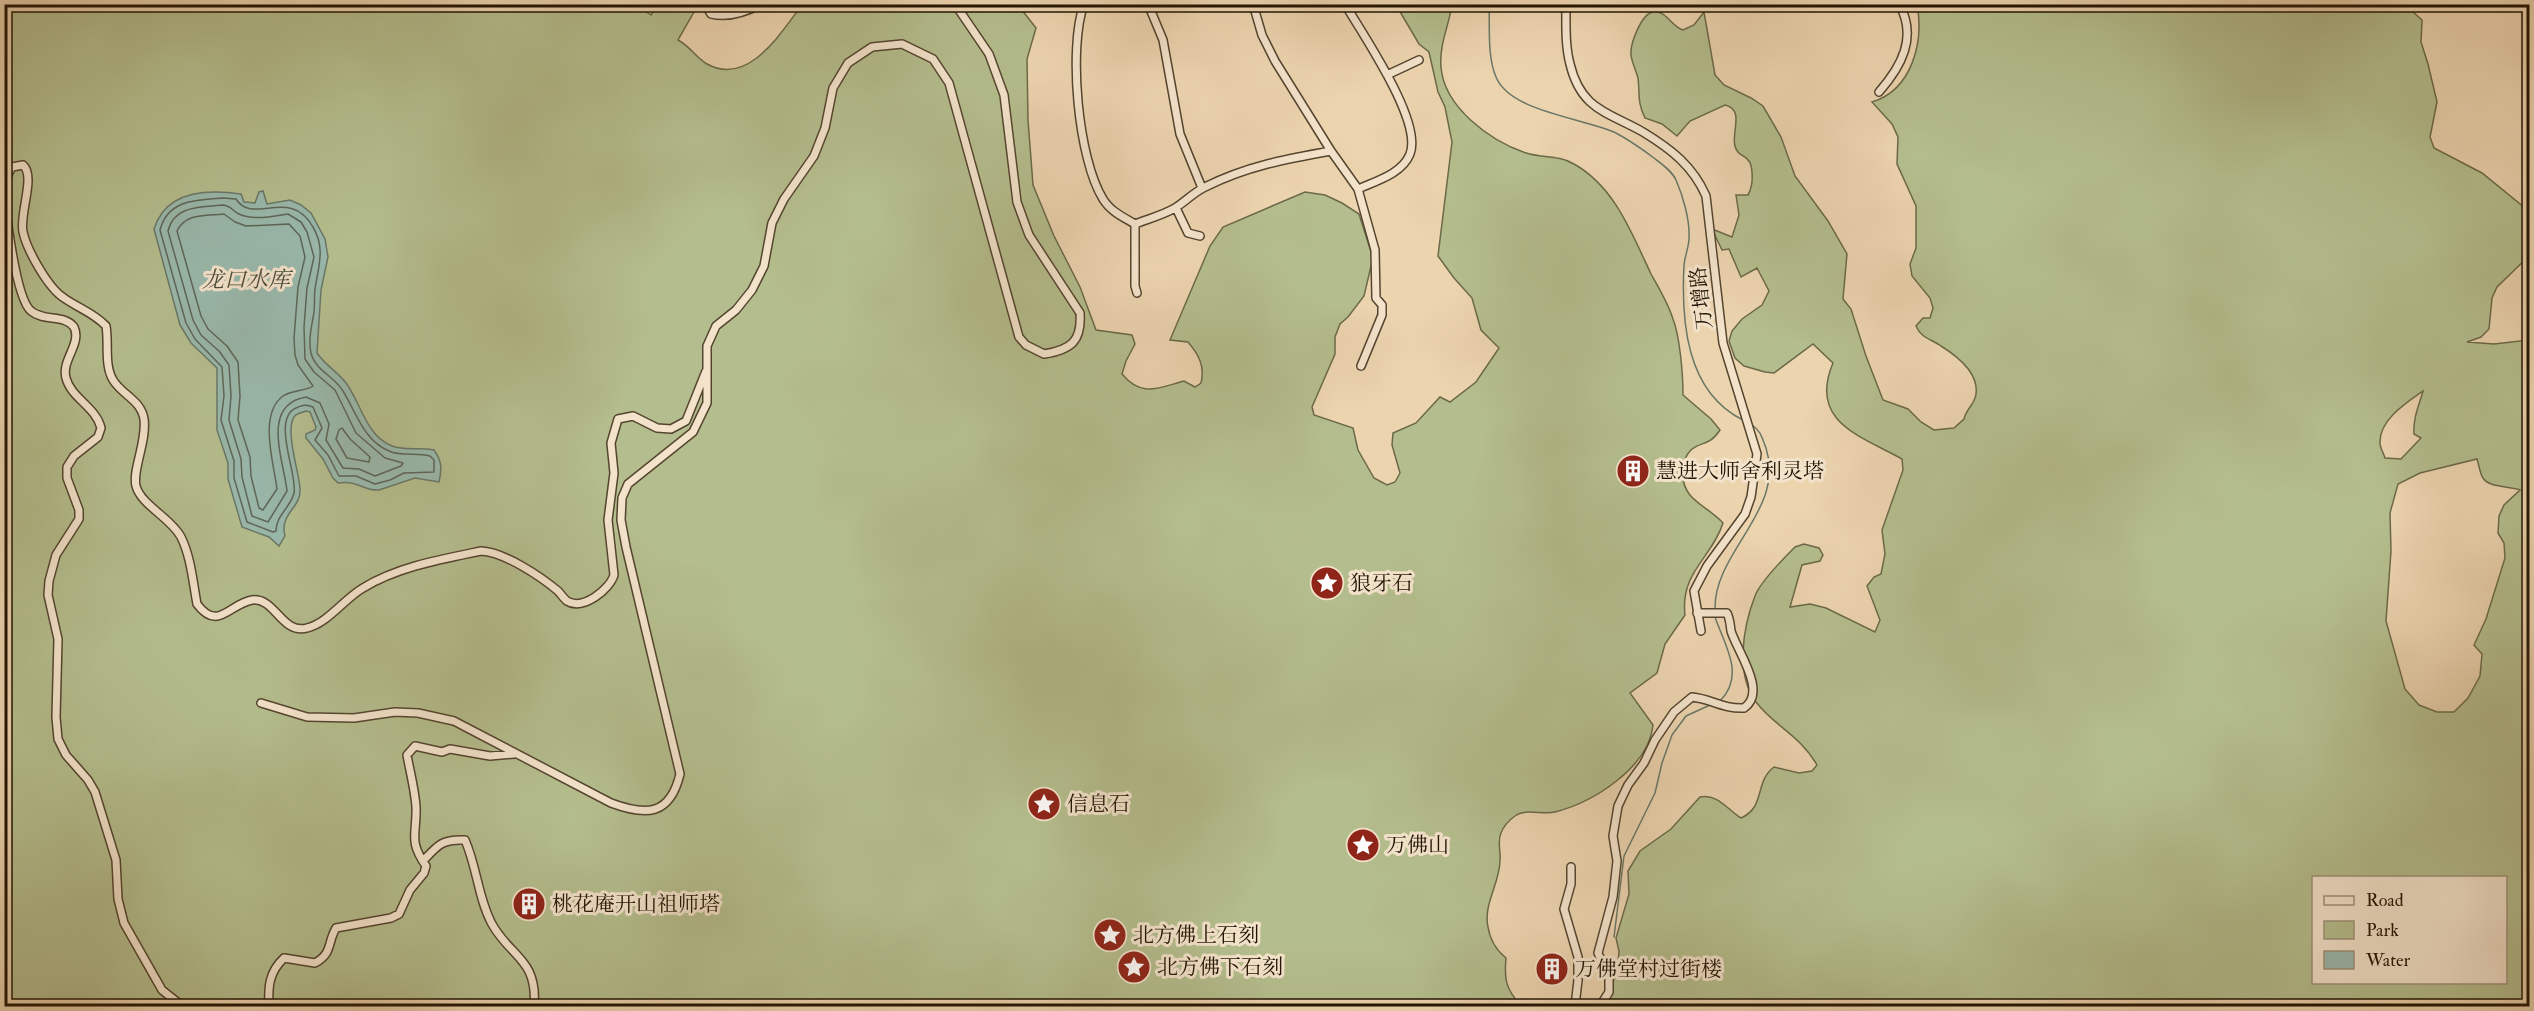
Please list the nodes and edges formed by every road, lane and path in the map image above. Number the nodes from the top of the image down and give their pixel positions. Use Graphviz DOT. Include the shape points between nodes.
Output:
graph roads {
  1 [pos="711,4"];
  2 [pos="761,4"];
  3 [pos="955,4"];
  4 [pos="1084,4"];
  5 [pos="1148,4"];
  6 [pos="1253,4"];
  7 [pos="1345,4"];
  8 [pos="1566,4"];
  9 [pos="1899,4"];
  10 [pos="1419,60"];
  11 [pos="1387,75"];
  12 [pos="1879,92"];
  13 [pos="1331,151"];
  14 [pos="1202,188"];
  15 [pos="1358,189"];
  16 [pos="1176,208"];
  17 [pos="1135,224"];
  18 [pos="1200,236"];
  19 [pos="1137,293"];
  20 [pos="1362,366"];
  21 [pos="706,371"];
  22 [pos="1697,613"];
  23 [pos="1701,631"];
  24 [pos="261,703"];
  25 [pos="516,754"];
  26 [pos="423,861"];
  27 [pos="1571,867"];
  28 [pos="182,1006"];
  29 [pos="269,1006"];
  30 [pos="534,1006"];
  31 [pos="1575,1006"];
  32 [pos="1600,1006"];
  1 -- 2 [label="street" via="711,14 720,16"];
  3 -- 21 [label="street" via="989,54 1004,95 1017,202 1029,235 1080,313 1078,338 1067,347 1044,354 1018,337 949,83 933,60 902,44 872,47 848,63 833,88 825,128 814,156 772,223 764,266 752,290 716,326 707,346"];
  4 -- 17 [label="street" via="1076,38 1080,124 1087,163 1104,201"];
  5 -- 14 [label="street" via="1163,40 1180,134"];
  6 -- 13 [label="street" via="1275,61"];
  7 -- 11 [label="street"];
  8 -- 22 [label="street, 万增路" via="1567,49 1578,87 1603,113 1672,151 1699,179 1706,196 1723,343 1757,454 1745,514 1707,566 1695,591"];
  9 -- 12 [label="street" via="1907,26 1907,44 1895,75"];
  10 -- 11 [label="street"];
  11 -- 15 [label="street" via="1401,103 1411,149 1393,174"];
  13 -- 14 [label="street" via="1266,163"];
  13 -- 15 [label="street"];
  14 -- 16 [label="street"];
  15 -- 20 [label="street" via="1375,250 1376,298 1382,305 1382,315"];
  16 -- 17 [label="street"];
  16 -- 18 [label="street" via="1188,233"];
  17 -- 19 [label="street"];
  21 -- 25 [label="street" via="707,403 693,432 628,484 622,498 626,547 680,774 672,795 664,806 647,812 628,809"];
  21 -- 28 [label="street" via="686,421 671,429 657,428 633,416 618,419 611,442 614,473 608,520 614,575 604,592 586,601 568,602 558,591 510,560 481,551 389,575 362,588 307,628 291,626 259,601 211,617 197,604 181,538 170,521 137,489 137,469 144,443 143,418 136,403 111,378 106,326 93,314 61,297 46,278 23,232 28,171 22,165 12,167 5,190 9,232 25,304 37,315 65,320 74,327 77,337 66,363 66,378 101,428 67,467 79,519 56,555 49,581 48,595 58,639 58,739 95,792 116,860 124,923 162,990"];
  22 -- 23 [label="street, 万增路"];
  22 -- 32 [label="street" via="1728,614 1754,686 1750,702 1743,708 1730,709 1692,697 1674,712 1628,785 1618,806 1613,836 1617,861 1598,952 1609,979 1609,992"];
  24 -- 25 [label="street" via="307,717 418,713 453,722"];
  25 -- 26 [label="street" via="490,756 415,746 407,755 416,807 416,851"];
  26 -- 29 [label="street" via="424,873 410,890 399,914 336,928 329,951 315,963 284,958 274,967 268,989"];
  26 -- 30 [label="street" via="441,843 465,840 491,923 528,967"];
  27 -- 31 [label="street" via="1564,909 1578,957"];
}
